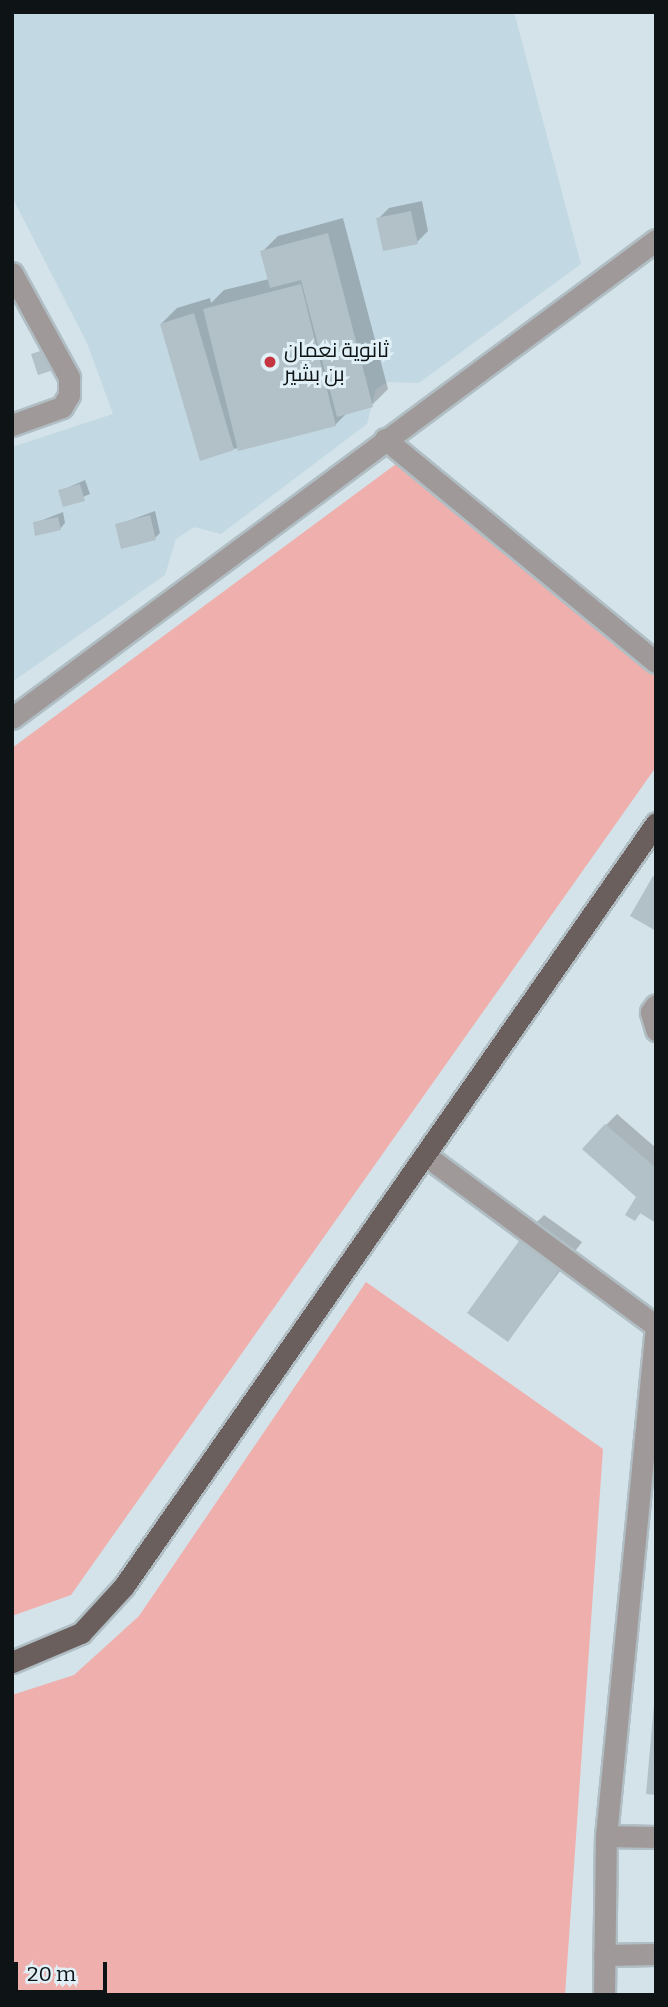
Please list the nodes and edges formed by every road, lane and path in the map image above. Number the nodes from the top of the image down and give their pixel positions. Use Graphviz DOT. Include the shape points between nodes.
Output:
graph roads {
  1 [pos="656,240"];
  2 [pos="12,273"];
  3 [pos="12,425"];
  4 [pos="385,439"];
  5 [pos="656,662"];
  6 [pos="12,718"];
  7 [pos="656,824"];
  8 [pos="656,1005"];
  9 [pos="656,1030"];
  10 [pos="425,1155"];
  11 [pos="656,1326"];
  12 [pos="650,1451"];
  13 [pos="12,1662"];
  14 [pos="606,1836"];
  15 [pos="656,1837"];
  16 [pos="656,1954"];
  17 [pos="604,1955"];
  18 [pos="604,1995"];
  1 -- 4 [label="street"];
  2 -- 3 [label="street" via="69,377 69,386 62,407"];
  4 -- 5 [label="street"];
  4 -- 6 [label="street"];
  7 -- 10 [label="main road"];
  8 -- 9 [label="street" via="651,1012"];
  10 -- 11 [label="street"];
  10 -- 13 [label="main road" via="124,1586 81,1633"];
  11 -- 12 [label="street"];
  12 -- 14 [label="street"];
  14 -- 15 [label="street"];
  14 -- 17 [label="street"];
  16 -- 17 [label="street"];
  17 -- 18 [label="street"];
}
